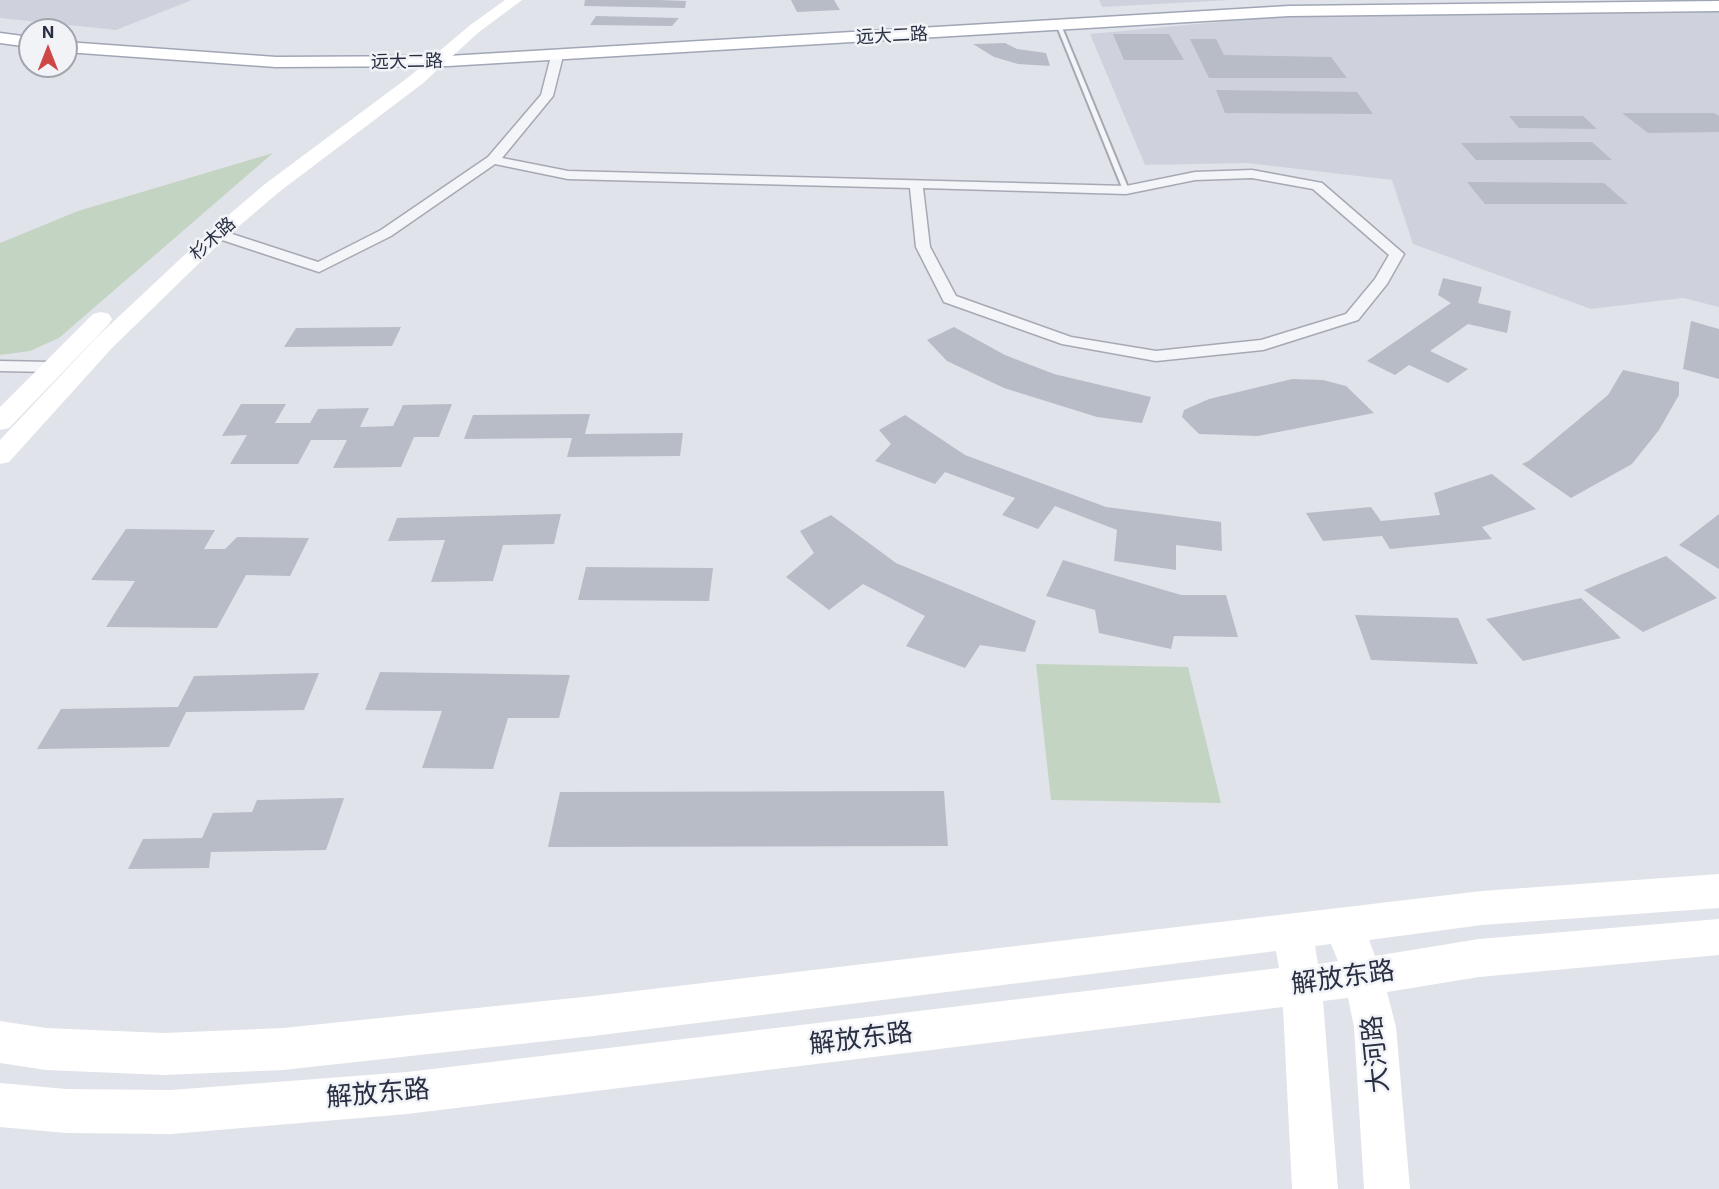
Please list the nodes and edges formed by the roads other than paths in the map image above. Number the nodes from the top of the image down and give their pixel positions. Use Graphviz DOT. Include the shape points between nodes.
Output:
graph roads {
  1 [pos="495,0"];
  2 [pos="515,0"];
  3 [pos="1518,0"];
  4 [pos="1719,6"];
  5 [pos="1058,25"];
  6 [pos="0,27"];
  7 [pos="18,29"];
  8 [pos="78,37"];
  9 [pos="0,38"];
  10 [pos="18,40"];
  11 [pos="78,47"];
  12 [pos="433,56"];
  13 [pos="557,56"];
  14 [pos="493,160"];
  15 [pos="916,184"];
  16 [pos="1126,190"];
  17 [pos="218,234"];
  18 [pos="0,366"];
  19 [pos="51,367"];
  20 [pos="0,422"];
  21 [pos="0,456"];
  22 [pos="1719,891"];
  23 [pos="1342,924"];
  24 [pos="1292,930"];
  25 [pos="1719,937"];
  26 [pos="1364,977"];
  27 [pos="1302,984"];
  28 [pos="0,1042"];
  29 [pos="0,1105"];
  30 [pos="1315,1189"];
  31 [pos="1387,1189"];
  1 -- 12 [label="main road"];
  2 -- 12 [label="main road"];
  3 -- 12 [label="main road, 远大二路" via="1280,4"];
  4 -- 5 [label="main road, 远大二路" via="1289,11"];
  5 -- 13 [label="main road, 远大二路"];
  5 -- 16 [label="lane"];
  6 -- 7 [label="main road"];
  8 -- 12 [label="main road, 远大二路" via="150,44"];
  9 -- 10 [label="main road"];
  11 -- 12 [label="main road, 远大二路" via="266,62"];
  12 -- 13 [label="main road, 远大二路"];
  12 -- 17 [label="main road, 杉木路"];
  12 -- 19 [label="main road, 杉木路" via="320,132 216,216"];
  13 -- 14 [label="street" via="547,96"];
  14 -- 15 [label="street" via="568,175"];
  14 -- 17 [label="street" via="386,233 319,267"];
  15 -- 16 [label="street"];
  15 -- 16 [label="street" via="923,247 950,299 1068,341 1156,356 1263,345 1352,317 1382,281 1397,254 1317,186 1252,174 1195,177"];
  17 -- 21 [label="main road, 杉木路" via="104,343"];
  18 -- 19 [label="street"];
  19 -- 20 [label="main road, 杉木路"];
  22 -- 23 [label="main road" via="1482,908"];
  23 -- 24 [label="main road"];
  23 -- 26 [label="main road, 大河路"];
  24 -- 27 [label="main road"];
  24 -- 28 [label="main road" via="605,1015 283,1049 164,1054 46,1049"];
  25 -- 26 [label="main road, 解放东路" via="1479,958"];
  26 -- 27 [label="main road, 解放东路"];
  26 -- 31 [label="main road, 大河路" via="1376,1027"];
  27 -- 29 [label="main road, 解放东路" via="407,1093 171,1112 66,1111"];
  27 -- 30 [label="main road"];
}
